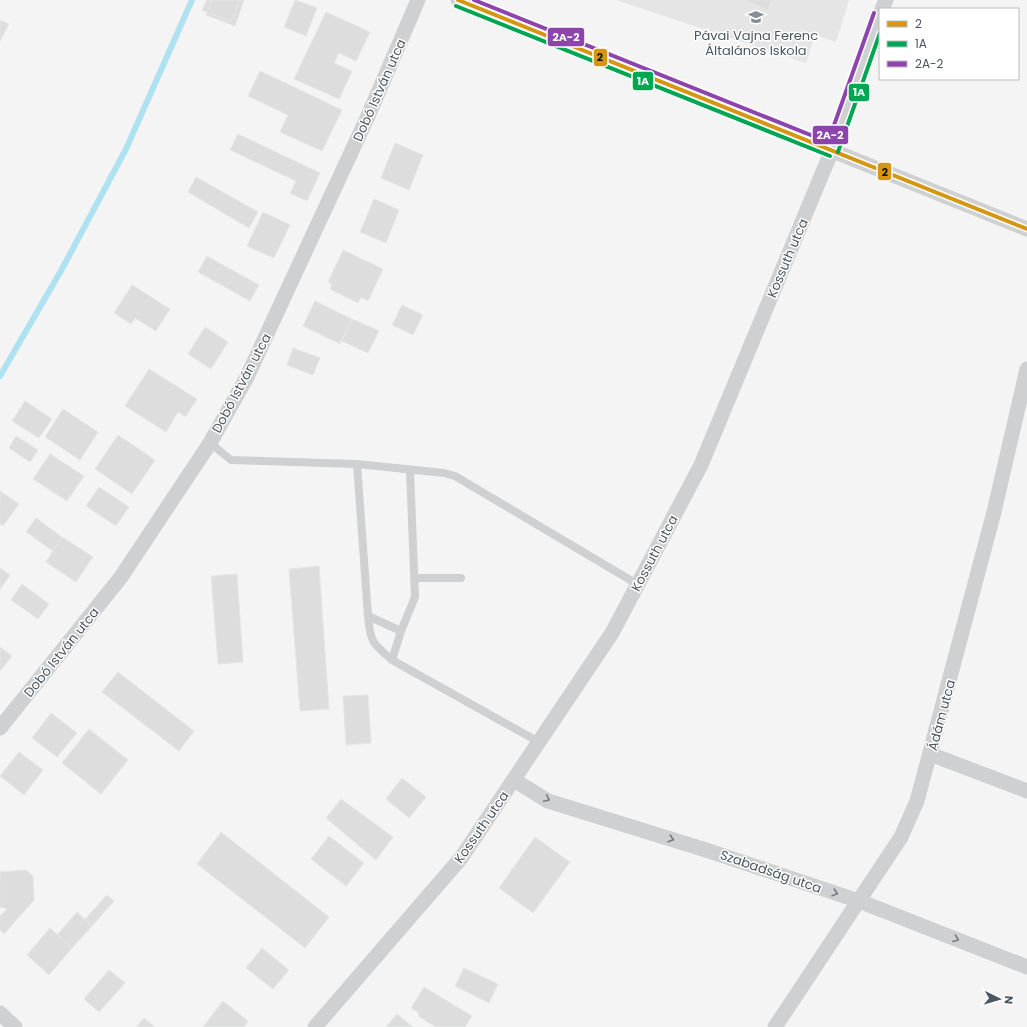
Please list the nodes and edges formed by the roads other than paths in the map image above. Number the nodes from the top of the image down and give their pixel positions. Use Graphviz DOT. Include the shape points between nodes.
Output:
graph roads {
  1 [pos="418,0"];
  2 [pos="458,0"];
  3 [pos="879,19"];
  4 [pos="832,150"];
  5 [pos="1027,229"];
  6 [pos="1027,369"];
  7 [pos="210,443"];
  8 [pos="357,464"];
  9 [pos="410,470"];
  10 [pos="415,578"];
  11 [pos="461,578"];
  12 [pos="637,584"];
  13 [pos="368,616"];
  14 [pos="401,632"];
  15 [pos="392,660"];
  16 [pos="0,728"];
  17 [pos="539,742"];
  18 [pos="930,754"];
  19 [pos="514,780"];
  20 [pos="1027,791"];
  21 [pos="859,901"];
  22 [pos="1027,966"];
  23 [pos="0,1013"];
  24 [pos="15,1027"];
  25 [pos="315,1027"];
  26 [pos="775,1027"];
  1 -- 7 [label="street, Dobó István utca" via="368,116 250,370"];
  2 -- 4 [label="street"];
  3 -- 4 [label="street, Kossuth utca"];
  4 -- 5 [label="street"];
  4 -- 12 [label="street, Kossuth utca" via="701,464"];
  6 -- 18 [label="street, Ádám utca" via="994,512"];
  7 -- 8 [label="lane" via="231,460"];
  7 -- 16 [label="street, Dobó István utca" via="121,577"];
  8 -- 9 [label="lane"];
  8 -- 13 [label="lane"];
  9 -- 10 [label="lane"];
  9 -- 12 [label="lane" via="444,473 469,483"];
  10 -- 11 [label="lane"];
  10 -- 14 [label="lane" via="415,598"];
  12 -- 17 [label="street, Kossuth utca" via="612,633"];
  13 -- 14 [label="lane"];
  13 -- 15 [label="lane" via="373,642"];
  14 -- 15 [label="lane"];
  15 -- 17 [label="lane"];
  17 -- 19 [label="street, Kossuth utca"];
  18 -- 20 [label="street"];
  18 -- 21 [label="street, Ádám utca" via="910,819"];
  19 -- 21 [label="street, Szabadság utca, one-way" via="548,801"];
  19 -- 25 [label="street, Kossuth utca" via="461,858"];
  21 -- 22 [label="street, Szabadság utca, one-way"];
  21 -- 26 [label="street, Ádám utca"];
  23 -- 24 [label="street"];
}
